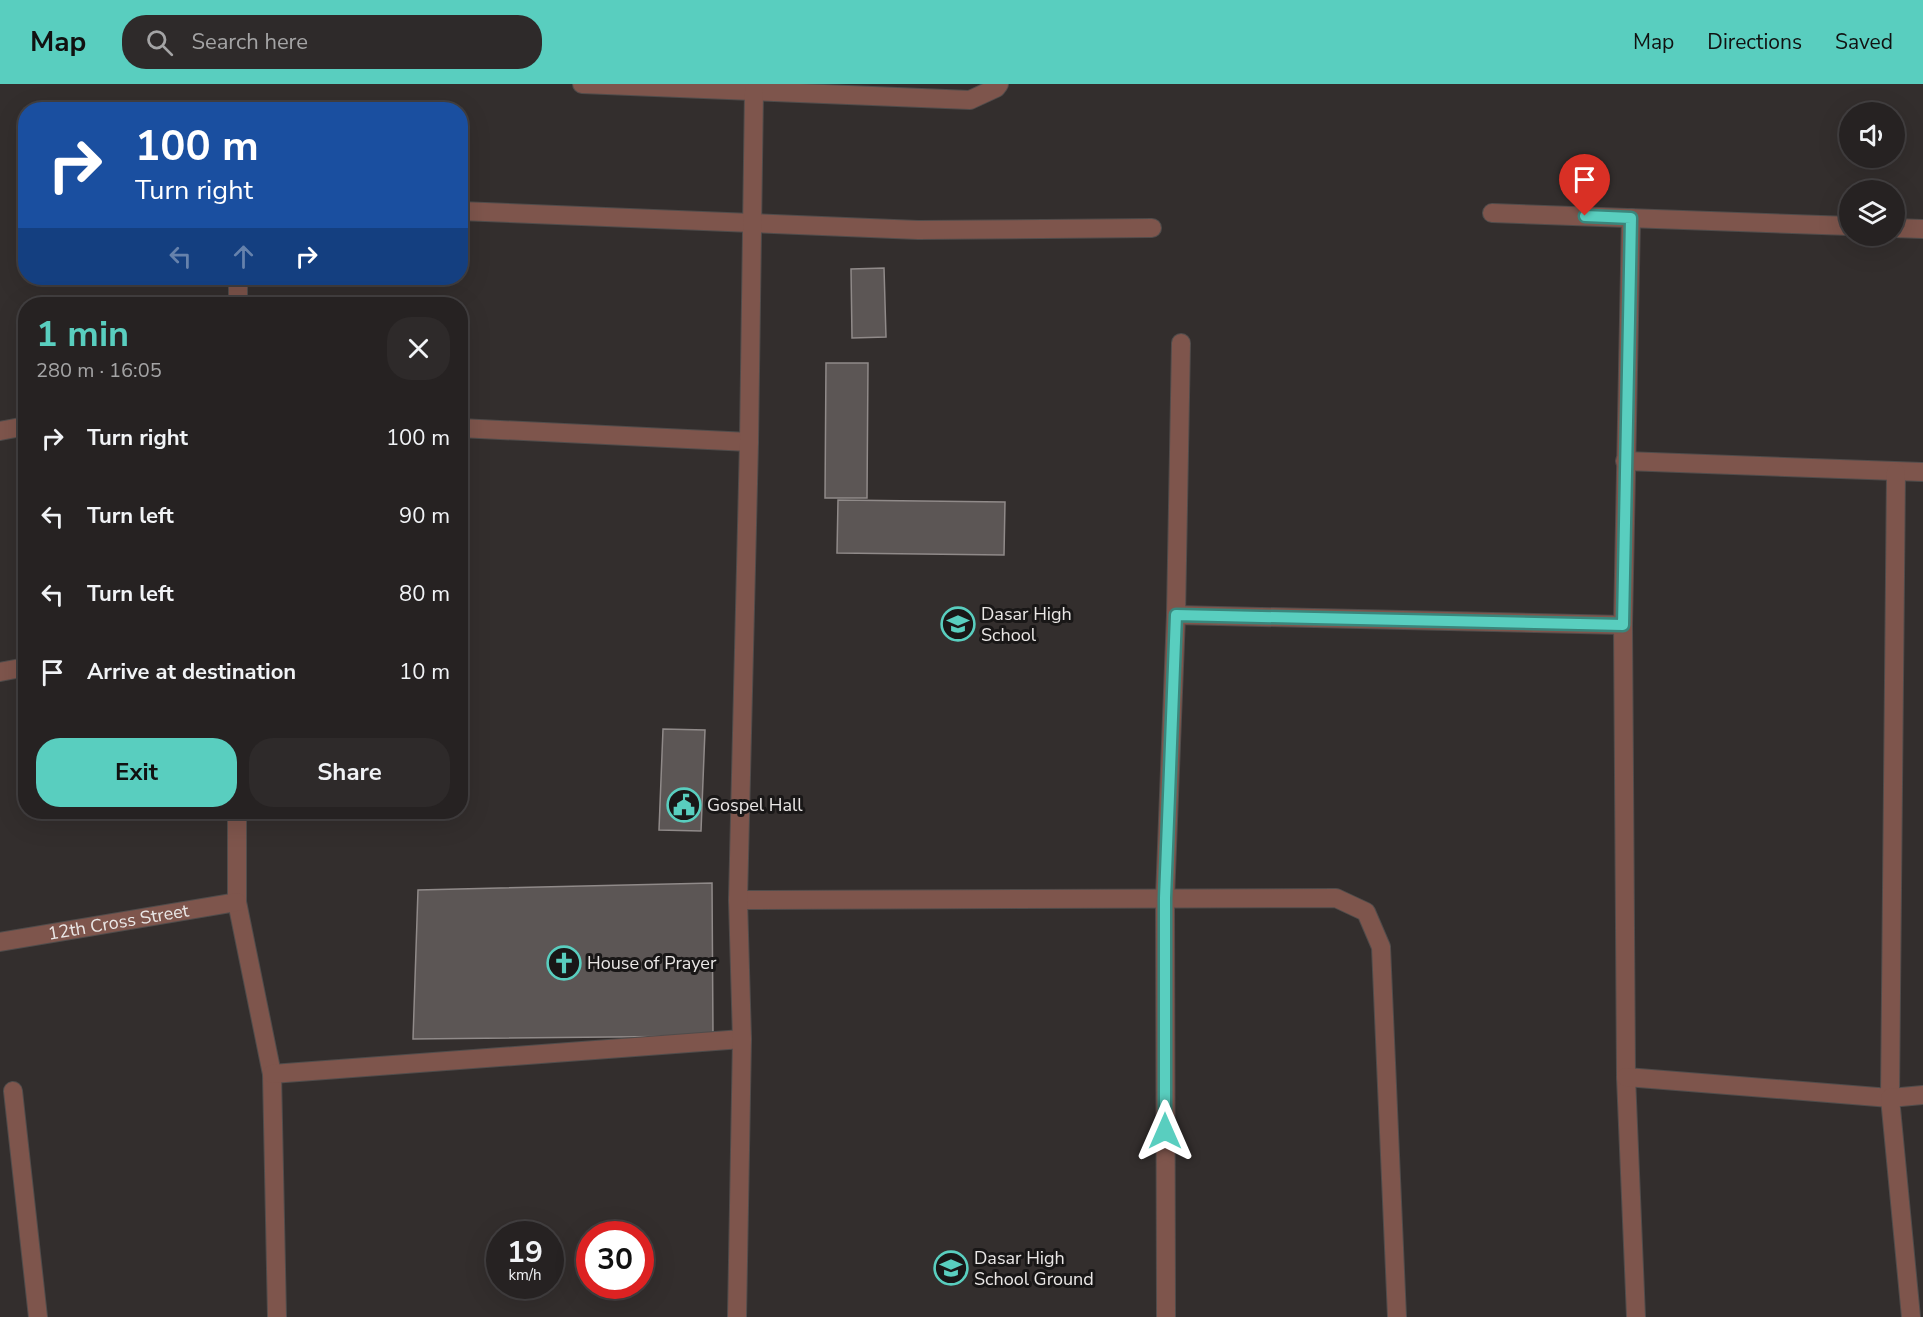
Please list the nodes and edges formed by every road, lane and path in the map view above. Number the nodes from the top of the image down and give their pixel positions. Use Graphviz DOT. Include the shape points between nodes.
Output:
graph roads {
  1 [pos="582,84"];
  2 [pos="999,84"];
  3 [pos="754,91"];
  4 [pos="468,212"];
  5 [pos="1492,213"];
  6 [pos="1631,218"];
  7 [pos="752,223"];
  8 [pos="1839,226"];
  9 [pos="1152,228"];
  10 [pos="1905,228"];
  11 [pos="1923,229"];
  12 [pos="1181,343"];
  13 [pos="18,427"];
  14 [pos="468,428"];
  15 [pos="0,430"];
  16 [pos="749,442"];
  17 [pos="1625,461"];
  18 [pos="1896,472"];
  19 [pos="1923,472"];
  20 [pos="1176,615"];
  21 [pos="1623,625"];
  22 [pos="18,669"];
  23 [pos="0,672"];
  24 [pos="237,819"];
  25 [pos="1165,898"];
  26 [pos="738,900"];
  27 [pos="237,902"];
  28 [pos="0,942"];
  29 [pos="741,1039"];
  30 [pos="272,1074"];
  31 [pos="1626,1077"];
  32 [pos="13,1091"];
  33 [pos="1923,1095"];
  34 [pos="1890,1098"];
  35 [pos="38,1317"];
  36 [pos="277,1317"];
  37 [pos="737,1317"];
  38 [pos="1166,1317"];
  39 [pos="1397,1317"];
  40 [pos="1636,1317"];
  41 [pos="1911,1317"];
  1 -- 3 [label="street"];
  2 -- 3 [label="street" via="970,100"];
  3 -- 7 [label="street"];
  4 -- 7 [label="street"];
  5 -- 6 [label="street"];
  6 -- 8 [label="street"];
  6 -- 17 [label="street"];
  7 -- 9 [label="street" via="918,230"];
  7 -- 16 [label="street"];
  10 -- 11 [label="street"];
  12 -- 20 [label="street"];
  13 -- 15 [label="street"];
  14 -- 16 [label="street"];
  16 -- 26 [label="street"];
  17 -- 18 [label="street"];
  17 -- 21 [label="street"];
  18 -- 19 [label="street"];
  18 -- 34 [label="street"];
  20 -- 21 [label="street"];
  20 -- 25 [label="street"];
  21 -- 31 [label="street"];
  22 -- 23 [label="street"];
  24 -- 27 [label="street"];
  25 -- 26 [label="street"];
  25 -- 38 [label="street"];
  25 -- 39 [label="street" via="1336,898 1366,912 1381,947"];
  26 -- 29 [label="street"];
  27 -- 28 [label="street, 12th Cross Street"];
  27 -- 30 [label="street"];
  29 -- 30 [label="street"];
  29 -- 37 [label="street"];
  30 -- 36 [label="street"];
  31 -- 34 [label="street"];
  31 -- 40 [label="street"];
  32 -- 35 [label="street"];
  33 -- 34 [label="street"];
  34 -- 41 [label="street"];
}
